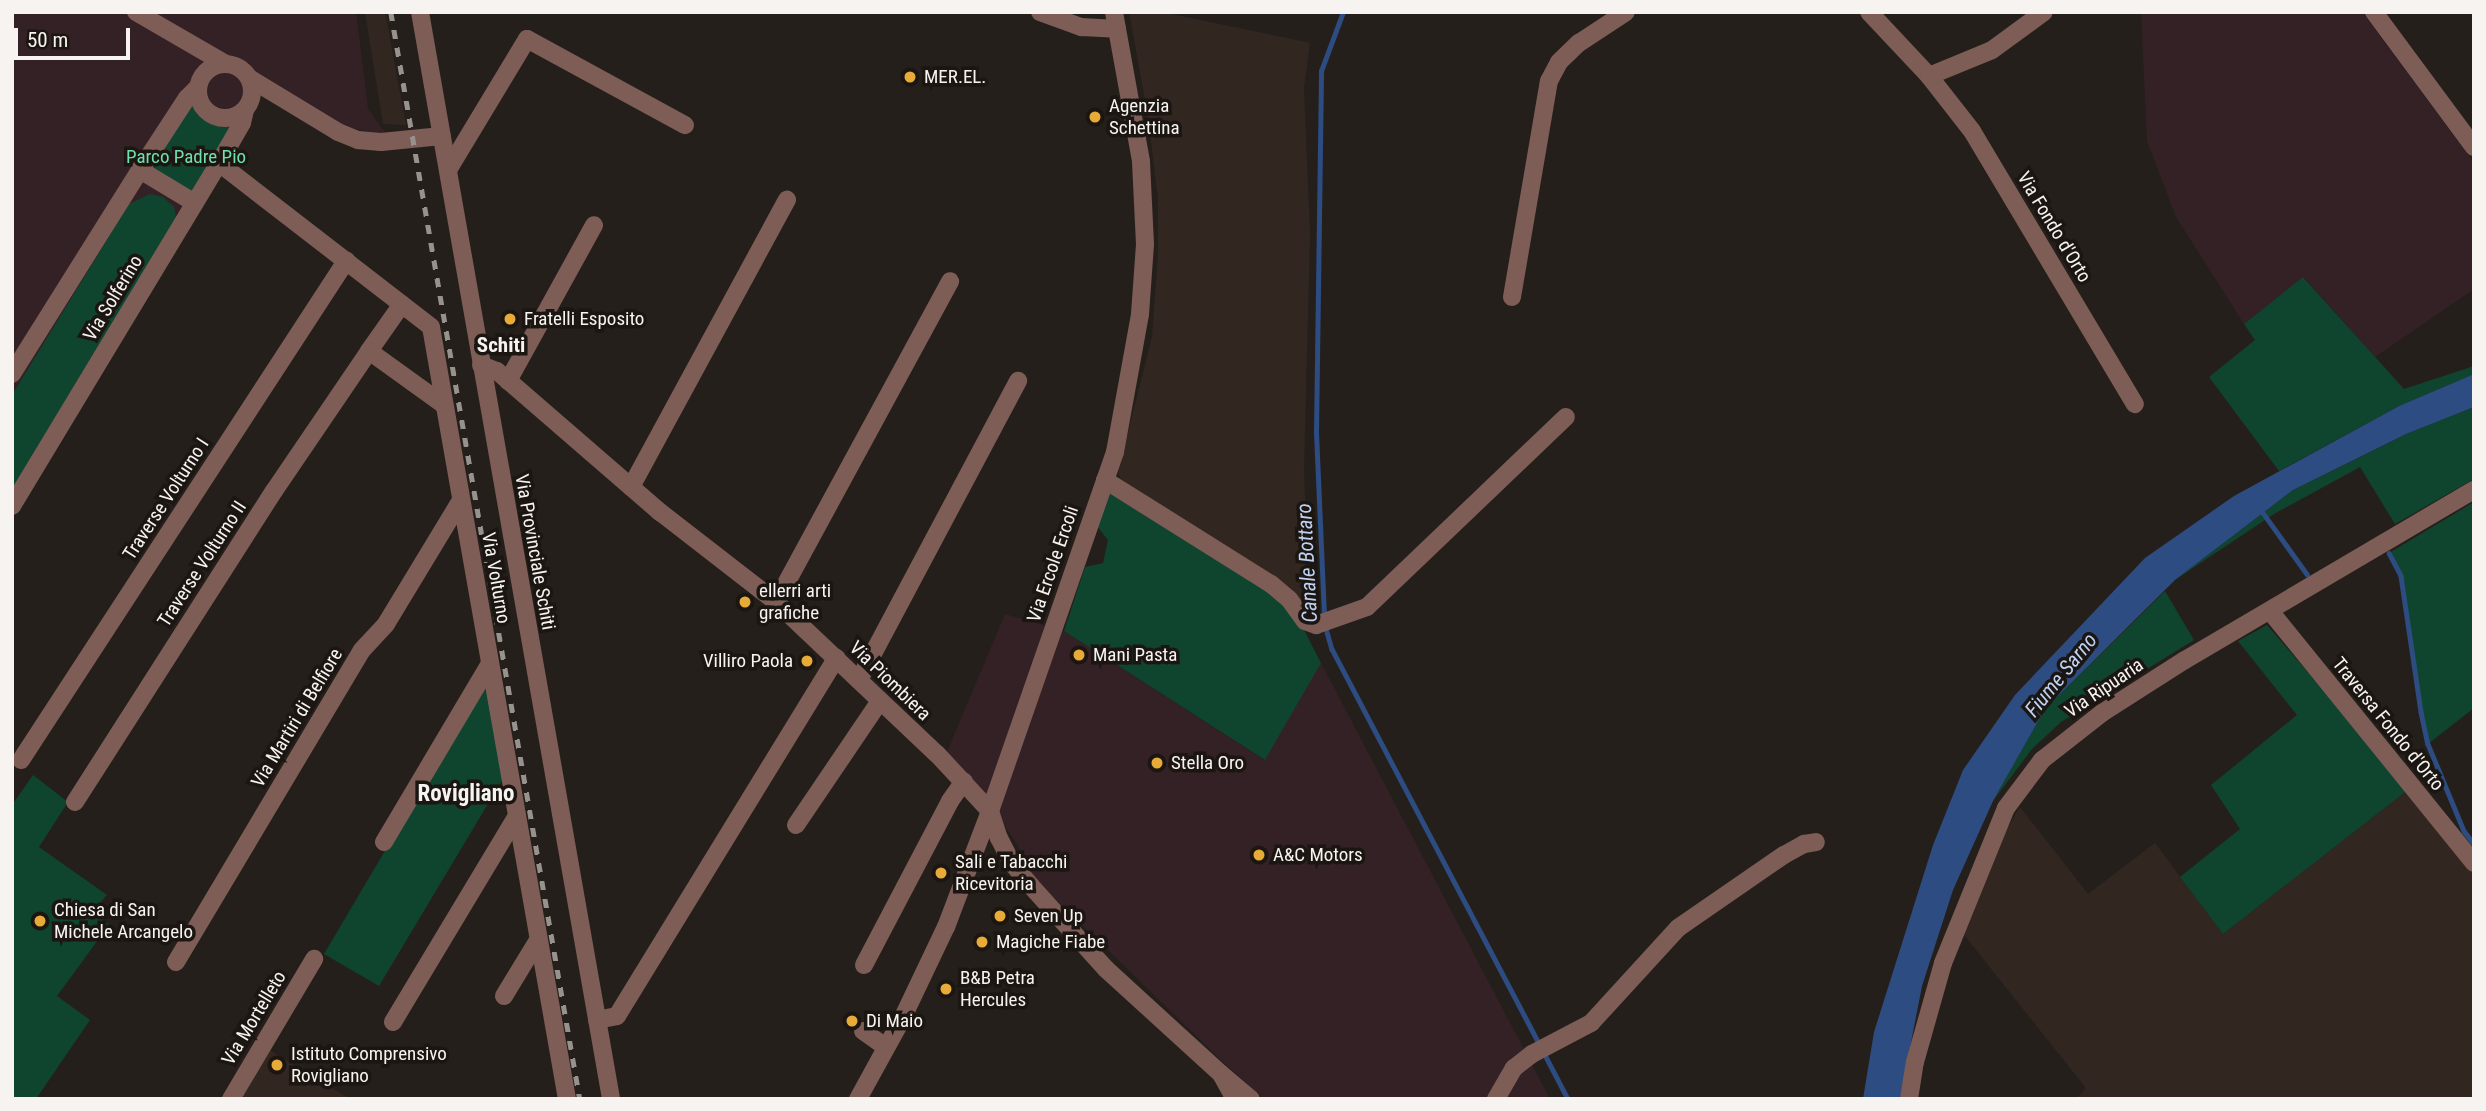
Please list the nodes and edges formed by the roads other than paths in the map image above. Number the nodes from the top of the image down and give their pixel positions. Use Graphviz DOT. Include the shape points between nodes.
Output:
graph roads {
  1 [pos="136,12"];
  2 [pos="420,12"];
  3 [pos="1040,12"];
  4 [pos="1626,12"];
  5 [pos="1869,12"];
  6 [pos="2044,12"];
  7 [pos="2374,12"];
  8 [pos="1115,21"];
  9 [pos="173,33"];
  10 [pos="225,63"];
  11 [pos="1929,76"];
  12 [pos="249,78"];
  13 [pos="200,81"];
  14 [pos="276,96"];
  15 [pos="248,104"];
  16 [pos="685,125"];
  17 [pos="442,136"];
  18 [pos="2474,147"];
  19 [pos="219,163"];
  20 [pos="139,170"];
  21 [pos="448,170"];
  22 [pos="787,200"];
  23 [pos="195,203"];
  24 [pos="594,225"];
  25 [pos="346,261"];
  26 [pos="950,281"];
  27 [pos="1512,297"];
  28 [pos="402,304"];
  29 [pos="369,351"];
  30 [pos="481,365"];
  31 [pos="12,374"];
  32 [pos="508,381"];
  33 [pos="1018,382"];
  34 [pos="2135,404"];
  35 [pos="444,405"];
  36 [pos="1566,417"];
  37 [pos="1105,480"];
  38 [pos="631,487"];
  39 [pos="2474,490"];
  40 [pos="461,500"];
  41 [pos="12,506"];
  42 [pos="776,602"];
  43 [pos="2270,611"];
  44 [pos="836,658"];
  45 [pos="489,665"];
  46 [pos="859,680"];
  47 [pos="880,701"];
  48 [pos="21,760"];
  49 [pos="964,781"];
  50 [pos="75,802"];
  51 [pos="990,811"];
  52 [pos="515,819"];
  53 [pos="796,825"];
  54 [pos="384,842"];
  55 [pos="1816,842"];
  56 [pos="2474,863"];
  57 [pos="538,940"];
  58 [pos="314,958"];
  59 [pos="176,962"];
  60 [pos="864,965"];
  61 [pos="504,996"];
  62 [pos="597,1020"];
  63 [pos="393,1022"];
  64 [pos="863,1031"];
  65 [pos="886,1047"];
  66 [pos="1221,1074"];
  67 [pos="230,1099"];
  68 [pos="567,1099"];
  69 [pos="611,1099"];
  70 [pos="858,1099"];
  71 [pos="1235,1099"];
  72 [pos="1251,1099"];
  73 [pos="1496,1099"];
  74 [pos="1909,1099"];
  1 -- 9 [label="street"];
  2 -- 17 [label="street, Via Provinciale Schiti"];
  3 -- 8 [label="street" via="1081,27"];
  4 -- 27 [label="street" via="1579,43 1559,62 1549,81"];
  5 -- 11 [label="street, Via Fondo d'Orto"];
  6 -- 11 [label="street" via="1992,50"];
  7 -- 18 [label="street"];
  8 -- 37 [label="street, Via Ercole Ercoli" via="1141,161 1145,244 1140,314 1115,452"];
  9 -- 10 [label="street"];
  9 -- 13 [label="street"];
  10 -- 12 [label="street"];
  10 -- 13 [label="street"];
  11 -- 34 [label="street, Via Fondo d'Orto" via="1972,131"];
  12 -- 14 [label="street"];
  12 -- 15 [label="street"];
  13 -- 15 [label="street" via="201,104 213,116 230,118"];
  13 -- 20 [label="street"];
  14 -- 15 [label="street"];
  14 -- 17 [label="street" via="358,140"];
  15 -- 19 [label="street, Via Solferino"];
  16 -- 21 [label="street" via="527,39"];
  17 -- 21 [label="street, Via Provinciale Schiti"];
  19 -- 23 [label="street, Via Solferino"];
  19 -- 25 [label="street, Via Volturno"];
  20 -- 23 [label="street"];
  20 -- 31 [label="street"];
  21 -- 30 [label="street, Via Provinciale Schiti"];
  22 -- 38 [label="street"];
  23 -- 41 [label="street, Via Solferino"];
  24 -- 32 [label="street"];
  25 -- 28 [label="street, Via Volturno"];
  25 -- 48 [label="street, Traverse Volturno I"];
  26 -- 42 [label="street"];
  28 -- 29 [label="street, Traverse Volturno II"];
  28 -- 35 [label="street, Via Volturno" via="431,327"];
  29 -- 35 [label="street"];
  29 -- 50 [label="street, Traverse Volturno II"];
  30 -- 32 [label="street, Via Piombiera"];
  30 -- 62 [label="street, Via Provinciale Schiti"];
  32 -- 38 [label="street, Via Piombiera"];
  33 -- 46 [label="street"];
  35 -- 40 [label="street, Via Volturno"];
  36 -- 37 [label="street" via="1367,607 1316,625 1305,621 1271,584"];
  37 -- 51 [label="street, Via Ercole Ercoli"];
  38 -- 42 [label="street, Via Piombiera"];
  39 -- 43 [label="street, Via Ripuaria"];
  40 -- 45 [label="street, Via Volturno"];
  40 -- 59 [label="street, Via Martiri di Belfiore" via="386,624 362,650"];
  42 -- 44 [label="street, Via Piombiera"];
  43 -- 56 [label="street, Traversa Fondo d'Orto"];
  43 -- 74 [label="street, Via Ripuaria" via="2102,713 2042,760 2006,808 1943,963"];
  44 -- 46 [label="street, Via Piombiera"];
  44 -- 62 [label="street" via="617,1016"];
  45 -- 52 [label="street, Via Volturno"];
  45 -- 54 [label="street"];
  46 -- 47 [label="street, Via Piombiera"];
  47 -- 49 [label="street, Via Piombiera"];
  47 -- 53 [label="street"];
  49 -- 51 [label="street, Via Piombiera"];
  49 -- 60 [label="street"];
  51 -- 65 [label="street, Via Ercole Ercoli" via="946,927"];
  51 -- 66 [label="street, Via Piombiera" via="1011,862 1031,886 1106,969"];
  52 -- 57 [label="street, Via Volturno"];
  52 -- 63 [label="street"];
  55 -- 73 [label="street" via="1784,855 1678,928 1591,1023 1514,1068"];
  57 -- 61 [label="street"];
  57 -- 68 [label="street, Via Volturno"];
  58 -- 67 [label="street, Via Mortelleto"];
  62 -- 69 [label="street, Via Provinciale Schiti"];
  64 -- 65 [label="street"];
  65 -- 70 [label="street, Via Ercole Ercoli"];
  66 -- 71 [label="street, Via Piombiera"];
  66 -- 72 [label="street, Via Piombiera"];
}
